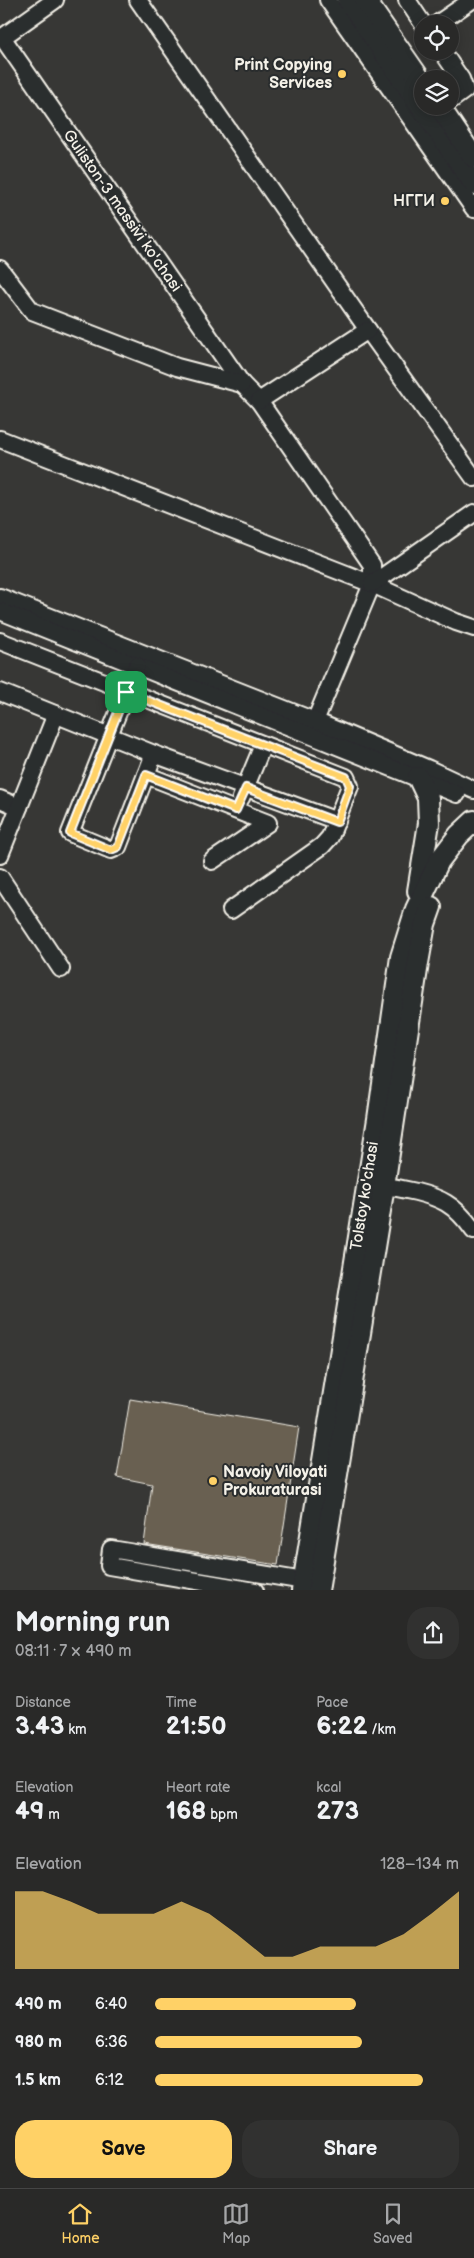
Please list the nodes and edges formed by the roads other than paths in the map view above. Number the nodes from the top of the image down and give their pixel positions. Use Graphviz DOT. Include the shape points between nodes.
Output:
graph roads {
  1 [pos="55,0"];
  2 [pos="138,0"];
  3 [pos="328,0"];
  4 [pos="348,0"];
  5 [pos="365,0"];
  6 [pos="406,0"];
  7 [pos="472,0"];
  8 [pos="417,15"];
  9 [pos="450,15"];
  10 [pos="1,38"];
  11 [pos="414,70"];
  12 [pos="459,76"];
  13 [pos="459,94"];
  14 [pos="447,115"];
  15 [pos="469,167"];
  16 [pos="474,209"];
  17 [pos="0,269"];
  18 [pos="368,330"];
  19 [pos="242,384"];
  20 [pos="259,401"];
  21 [pos="0,439"];
  22 [pos="474,478"];
  23 [pos="474,513"];
  24 [pos="372,584"];
  25 [pos="0,597"];
  26 [pos="0,611"];
  27 [pos="474,628"];
  28 [pos="0,641"];
  29 [pos="141,662"];
  30 [pos="0,692"];
  31 [pos="126,692"];
  32 [pos="56,714"];
  33 [pos="315,721"];
  34 [pos="109,735"];
  35 [pos="263,744"];
  36 [pos="154,754"];
  37 [pos="146,775"];
  38 [pos="418,777"];
  39 [pos="246,788"];
  40 [pos="474,790"];
  41 [pos="0,800"];
  42 [pos="474,801"];
  43 [pos="19,807"];
  44 [pos="236,810"];
  45 [pos="474,821"];
  46 [pos="337,822"];
  47 [pos="474,834"];
  48 [pos="0,855"];
  49 [pos="212,860"];
  50 [pos="0,877"];
  51 [pos="416,909"];
  52 [pos="231,910"];
  53 [pos="61,969"];
  54 [pos="384,1186"];
  55 [pos="474,1231"];
  56 [pos="310,1586"];
  57 [pos="255,1590"];
  1 -- 10 [label="street, Guliston-3 massivi ko'chasi"];
  2 -- 18 [label="street"];
  3 -- 15 [label="street"];
  4 -- 15 [label="main road"];
  5 -- 11 [label="main road"];
  6 -- 8 [label="street"];
  7 -- 9 [label="street"];
  10 -- 19 [label="street, Guliston-3 massivi ko'chasi"];
  12 -- 13 [label="street" via="464,90"];
  14 -- 15 [label="main road"];
  15 -- 16 [label="street"];
  17 -- 19 [label="street" via="32,311 177,367"];
  18 -- 20 [label="street"];
  18 -- 22 [label="street"];
  19 -- 20 [label="street, Guliston-3 massivi ko'chasi"];
  20 -- 24 [label="street, Guliston-3 massivi ko'chasi" via="372,565"];
  21 -- 24 [label="street"];
  23 -- 24 [label="street"];
  24 -- 27 [label="street"];
  24 -- 33 [label="street"];
  25 -- 29 [label="street"];
  26 -- 29 [label="street"];
  28 -- 31 [label="street"];
  29 -- 31 [label="street"];
  29 -- 33 [label="street"];
  29 -- 38 [label="street"];
  30 -- 32 [label="street"];
  31 -- 34 [label="street"];
  31 -- 35 [label="street"];
  32 -- 34 [label="street"];
  32 -- 43 [label="street"];
  33 -- 40 [label="street"];
  34 -- 36 [label="street"];
  34 -- 37 [label="street" via="70,833 111,850 118,847"];
  35 -- 39 [label="street"];
  35 -- 46 [label="street" via="346,777 350,786"];
  36 -- 37 [label="street"];
  36 -- 39 [label="street"];
  37 -- 44 [label="street"];
  38 -- 42 [label="street"];
  38 -- 51 [label="main road" via="428,798 429,823"];
  39 -- 44 [label="street"];
  39 -- 46 [label="street"];
  41 -- 43 [label="street"];
  43 -- 48 [label="street"];
  44 -- 49 [label="street" via="268,823"];
  45 -- 51 [label="main road, Tolstoy ko'chasi" via="439,861"];
  46 -- 52 [label="street" via="322,846"];
  47 -- 54 [label="main road, Tolstoy ko'chasi" via="442,878 425,924"];
  50 -- 53 [label="street"];
  51 -- 56 [label="main road, Tolstoy ko'chasi" via="401,957"];
  54 -- 55 [label="street, Tolstoy ko'chasi" via="445,1202 461,1214"];
  54 -- 56 [label="main road, Tolstoy ko'chasi"];
  56 -- 57 [label="street" via="110,1549 109,1566"];
}
